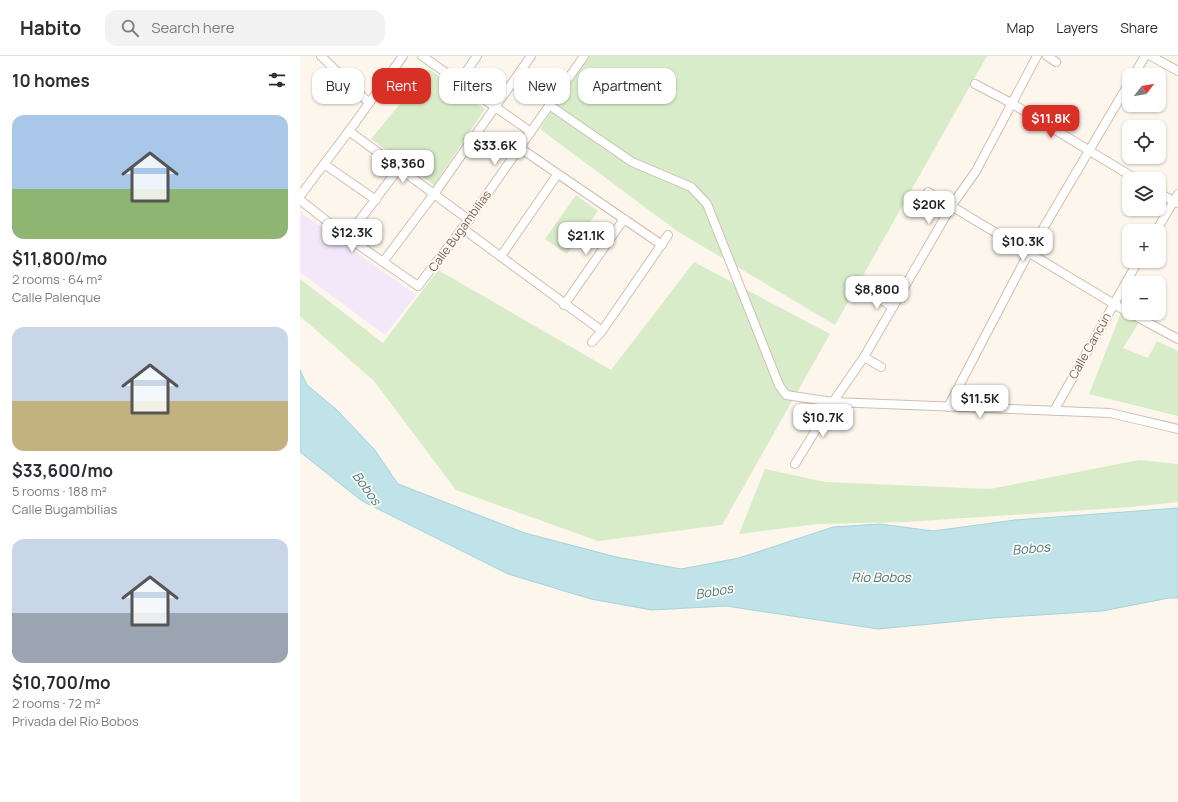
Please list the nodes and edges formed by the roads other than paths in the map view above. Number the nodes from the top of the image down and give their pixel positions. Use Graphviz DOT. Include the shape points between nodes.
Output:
graph roads {
  1 [pos="321,56"];
  2 [pos="422,56"];
  3 [pos="477,56"];
  4 [pos="531,56"];
  5 [pos="584,56"];
  6 [pos="1037,56"];
  7 [pos="1047,56"];
  8 [pos="1144,56"];
  9 [pos="1151,56"];
  10 [pos="398,58"];
  11 [pos="1056,62"];
  12 [pos="439,68"];
  13 [pos="469,68"];
  14 [pos="1138,68"];
  15 [pos="1178,71"];
  16 [pos="975,84"];
  17 [pos="1122,95"];
  18 [pos="369,103"];
  19 [pos="1011,103"];
  20 [pos="491,104"];
  21 [pos="549,105"];
  22 [pos="495,107"];
  23 [pos="349,131"];
  24 [pos="531,132"];
  25 [pos="520,148"];
  26 [pos="1090,151"];
  27 [pos="324,164"];
  28 [pos="400,168"];
  29 [pos="1124,172"];
  30 [pos="557,175"];
  31 [pos="928,192"];
  32 [pos="434,194"];
  33 [pos="1178,194"];
  34 [pos="300,196"];
  35 [pos="1166,197"];
  36 [pos="300,200"];
  37 [pos="376,200"];
  38 [pos="1176,203"];
  39 [pos="952,205"];
  40 [pos="624,219"];
  41 [pos="469,220"];
  42 [pos="1161,224"];
  43 [pos="462,228"];
  44 [pos="668,235"];
  45 [pos="347,237"];
  46 [pos="662,245"];
  47 [pos="1028,254"];
  48 [pos="501,256"];
  49 [pos="382,262"];
  50 [pos="1134,268"];
  51 [pos="871,294"];
  52 [pos="1113,304"];
  53 [pos="564,305"];
  54 [pos="893,308"];
  55 [pos="1122,309"];
  56 [pos="1142,320"];
  57 [pos="602,331"];
  58 [pos="1178,339"];
  59 [pos="592,342"];
  60 [pos="864,358"];
  61 [pos="881,367"];
  62 [pos="833,402"];
  63 [pos="948,407"];
  64 [pos="1054,411"];
  65 [pos="1178,429"];
  66 [pos="795,464"];
  1 -- 18 [label="street"];
  2 -- 12 [label="street"];
  3 -- 13 [label="street"];
  4 -- 22 [label="street"];
  5 -- 21 [label="street, Calle Bugambilias"];
  6 -- 19 [label="street"];
  7 -- 11 [label="street"];
  8 -- 14 [label="street"];
  9 -- 15 [label="street"];
  10 -- 18 [label="street"];
  16 -- 19 [label="street"];
  17 -- 26 [label="street"];
  18 -- 23 [label="street"];
  19 -- 26 [label="street"];
  19 -- 39 [label="street" via="976,171"];
  20 -- 22 [label="street"];
  21 -- 24 [label="street, Calle Bugambilias"];
  21 -- 62 [label="street" via="632,162 692,186 707,204 779,386 786,395"];
  22 -- 24 [label="street"];
  22 -- 32 [label="street"];
  23 -- 27 [label="street"];
  23 -- 28 [label="street"];
  24 -- 25 [label="street, Calle Bugambilias"];
  25 -- 30 [label="street"];
  25 -- 41 [label="street, Calle Bugambilias"];
  26 -- 29 [label="street"];
  26 -- 47 [label="street"];
  27 -- 34 [label="street"];
  27 -- 37 [label="street"];
  28 -- 32 [label="street"];
  28 -- 37 [label="street"];
  30 -- 40 [label="street"];
  30 -- 48 [label="street"];
  31 -- 39 [label="street"];
  32 -- 41 [label="street"];
  32 -- 49 [label="street"];
  33 -- 38 [label="street"];
  35 -- 38 [label="street"];
  36 -- 45 [label="street"];
  37 -- 45 [label="street"];
  38 -- 42 [label="street"];
  39 -- 47 [label="street"];
  39 -- 54 [label="street"];
  40 -- 46 [label="street"];
  40 -- 53 [label="street"];
  41 -- 43 [label="street, Calle Bugambilias"];
  43 -- 48 [label="street"];
  43 -- 49 [label="street, Calle Bugambilias" via="418,286"];
  44 -- 46 [label="street"];
  45 -- 49 [label="street"];
  46 -- 57 [label="street"];
  47 -- 52 [label="street"];
  47 -- 63 [label="street"];
  48 -- 53 [label="street"];
  50 -- 52 [label="street, Calle Cancún"];
  51 -- 54 [label="street"];
  52 -- 55 [label="street"];
  52 -- 64 [label="street, Calle Cancún"];
  53 -- 57 [label="street"];
  54 -- 60 [label="street"];
  56 -- 58 [label="street"];
  57 -- 59 [label="street"];
  60 -- 61 [label="street"];
  60 -- 62 [label="street"];
  62 -- 63 [label="street"];
  62 -- 66 [label="street"];
  63 -- 64 [label="street"];
  64 -- 65 [label="street" via="1110,413"];
}
